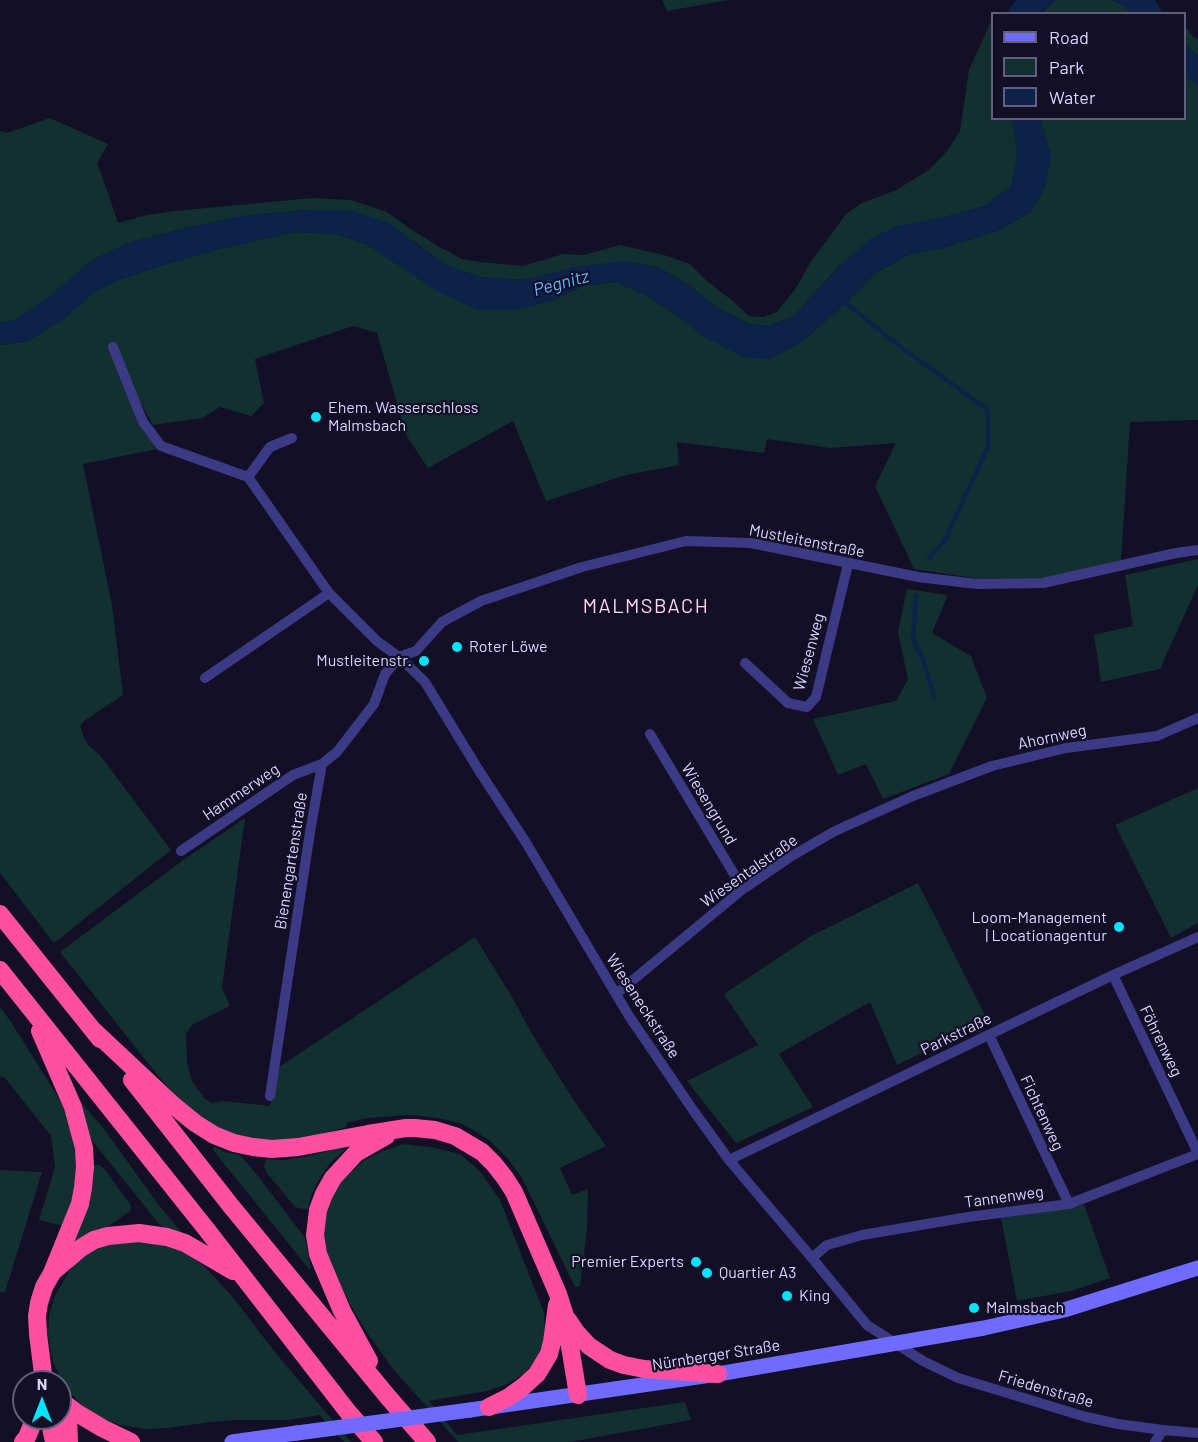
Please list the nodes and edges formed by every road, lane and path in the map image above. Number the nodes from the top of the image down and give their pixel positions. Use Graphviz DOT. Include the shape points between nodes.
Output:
graph roads {
  1 [pos="113,347"];
  2 [pos="292,438"];
  3 [pos="248,477"];
  4 [pos="1198,550"];
  5 [pos="848,564"];
  6 [pos="329,593"];
  7 [pos="399,657"];
  8 [pos="745,663"];
  9 [pos="205,678"];
  10 [pos="1198,718"];
  11 [pos="650,734"];
  12 [pos="322,764"];
  13 [pos="914,796"];
  14 [pos="182,851"];
  15 [pos="743,889"];
  16 [pos="4,919"];
  17 [pos="1198,937"];
  18 [pos="0,970"];
  19 [pos="1113,975"];
  20 [pos="616,994"];
  21 [pos="30,1008"];
  22 [pos="93,1030"];
  23 [pos="989,1035"];
  24 [pos="270,1096"];
  25 [pos="406,1128"];
  26 [pos="1198,1153"];
  27 [pos="729,1160"];
  28 [pos="1069,1204"];
  29 [pos="812,1258"];
  30 [pos="1198,1268"];
  31 [pos="52,1273"];
  32 [pos="241,1275"];
  33 [pos="558,1294"];
  34 [pos="565,1316"];
  35 [pos="896,1343"];
  36 [pos="41,1358"];
  37 [pos="42,1370"];
  38 [pos="48,1370"];
  39 [pos="718,1374"];
  40 [pos="578,1395"];
  41 [pos="388,1397"];
  42 [pos="489,1407"];
  43 [pos="72,1408"];
  44 [pos="1163,1430"];
  45 [pos="1198,1433"];
  46 [pos="131,1442"];
  47 [pos="232,1442"];
  48 [pos="374,1442"];
  49 [pos="427,1442"];
  50 [pos="1155,1442"];
  1 -- 3 [label="street" via="143,422 161,446"];
  2 -- 3 [label="street" via="270,447"];
  3 -- 6 [label="street, Wieseneckstraße"];
  4 -- 5 [label="street, Mustleitenstraße" via="1043,583 977,584"];
  5 -- 7 [label="street, Mustleitenstraße" via="752,543 686,541 582,567 481,601 442,621 416,651"];
  5 -- 8 [label="street, Wiesenweg" via="816,697 807,707 788,703"];
  6 -- 7 [label="street, Wieseneckstraße" via="377,641"];
  6 -- 9 [label="street"];
  7 -- 12 [label="street" via="385,674 374,704 337,752"];
  7 -- 20 [label="street, Wieseneckstraße" via="424,682"];
  10 -- 13 [label="street, Ahornweg" via="1157,735 1066,748 992,766"];
  11 -- 15 [label="street, Wiesengrund"];
  12 -- 14 [label="street, Hammerweg" via="293,775"];
  12 -- 24 [label="street, Bienengartenstraße"];
  13 -- 15 [label="street, Wiesentalstraße" via="835,831"];
  15 -- 20 [label="street, Wiesentalstraße"];
  16 -- 22 [label="highway"];
  17 -- 19 [label="street, Parkstraße"];
  18 -- 21 [label="highway"];
  19 -- 23 [label="street, Parkstraße"];
  19 -- 26 [label="street, Föhrenweg"];
  20 -- 27 [label="street, Wieseneckstraße"];
  21 -- 31 [label="highway" via="73,1107 84,1148 80,1204"];
  21 -- 32 [label="highway"];
  22 -- 25 [label="highway" via="195,1123 234,1143 253,1148 298,1147"];
  22 -- 41 [label="highway"];
  23 -- 27 [label="street, Parkstraße"];
  23 -- 28 [label="street, Fichtenweg"];
  25 -- 33 [label="highway" via="456,1136 494,1164 522,1208"];
  25 -- 41 [label="highway" via="356,1153 333,1178 318,1210 315,1235 318,1254 338,1301"];
  26 -- 28 [label="street, Tannenweg"];
  27 -- 29 [label="street, Wieseneckstraße"];
  28 -- 29 [label="street, Tannenweg" via="861,1235 827,1245"];
  29 -- 35 [label="street, Wieseneckstraße" via="867,1325"];
  30 -- 35 [label="main road, Nürnberger Straße" via="1047,1315"];
  31 -- 32 [label="highway" via="94,1240 139,1233 185,1243"];
  31 -- 36 [label="highway" via="37,1316"];
  32 -- 48 [label="highway"];
  33 -- 34 [label="highway"];
  33 -- 42 [label="highway" via="549,1354 537,1374"];
  34 -- 39 [label="highway" via="589,1346 610,1360 644,1369"];
  34 -- 40 [label="highway"];
  35 -- 39 [label="main road, Nürnberger Straße"];
  35 -- 44 [label="street, Friedenstraße" via="958,1378 1086,1417"];
  36 -- 37 [label="highway"];
  36 -- 38 [label="highway"];
  39 -- 40 [label="main road, Nürnberger Straße"];
  40 -- 42 [label="main road, Nürnberger Straße"];
  41 -- 49 [label="highway"];
  42 -- 47 [label="main road, Nürnberger Straße, bridge"];
  43 -- 46 [label="highway"];
  44 -- 45 [label="street, Friedenstraße"];
  44 -- 50 [label="street"];
}
